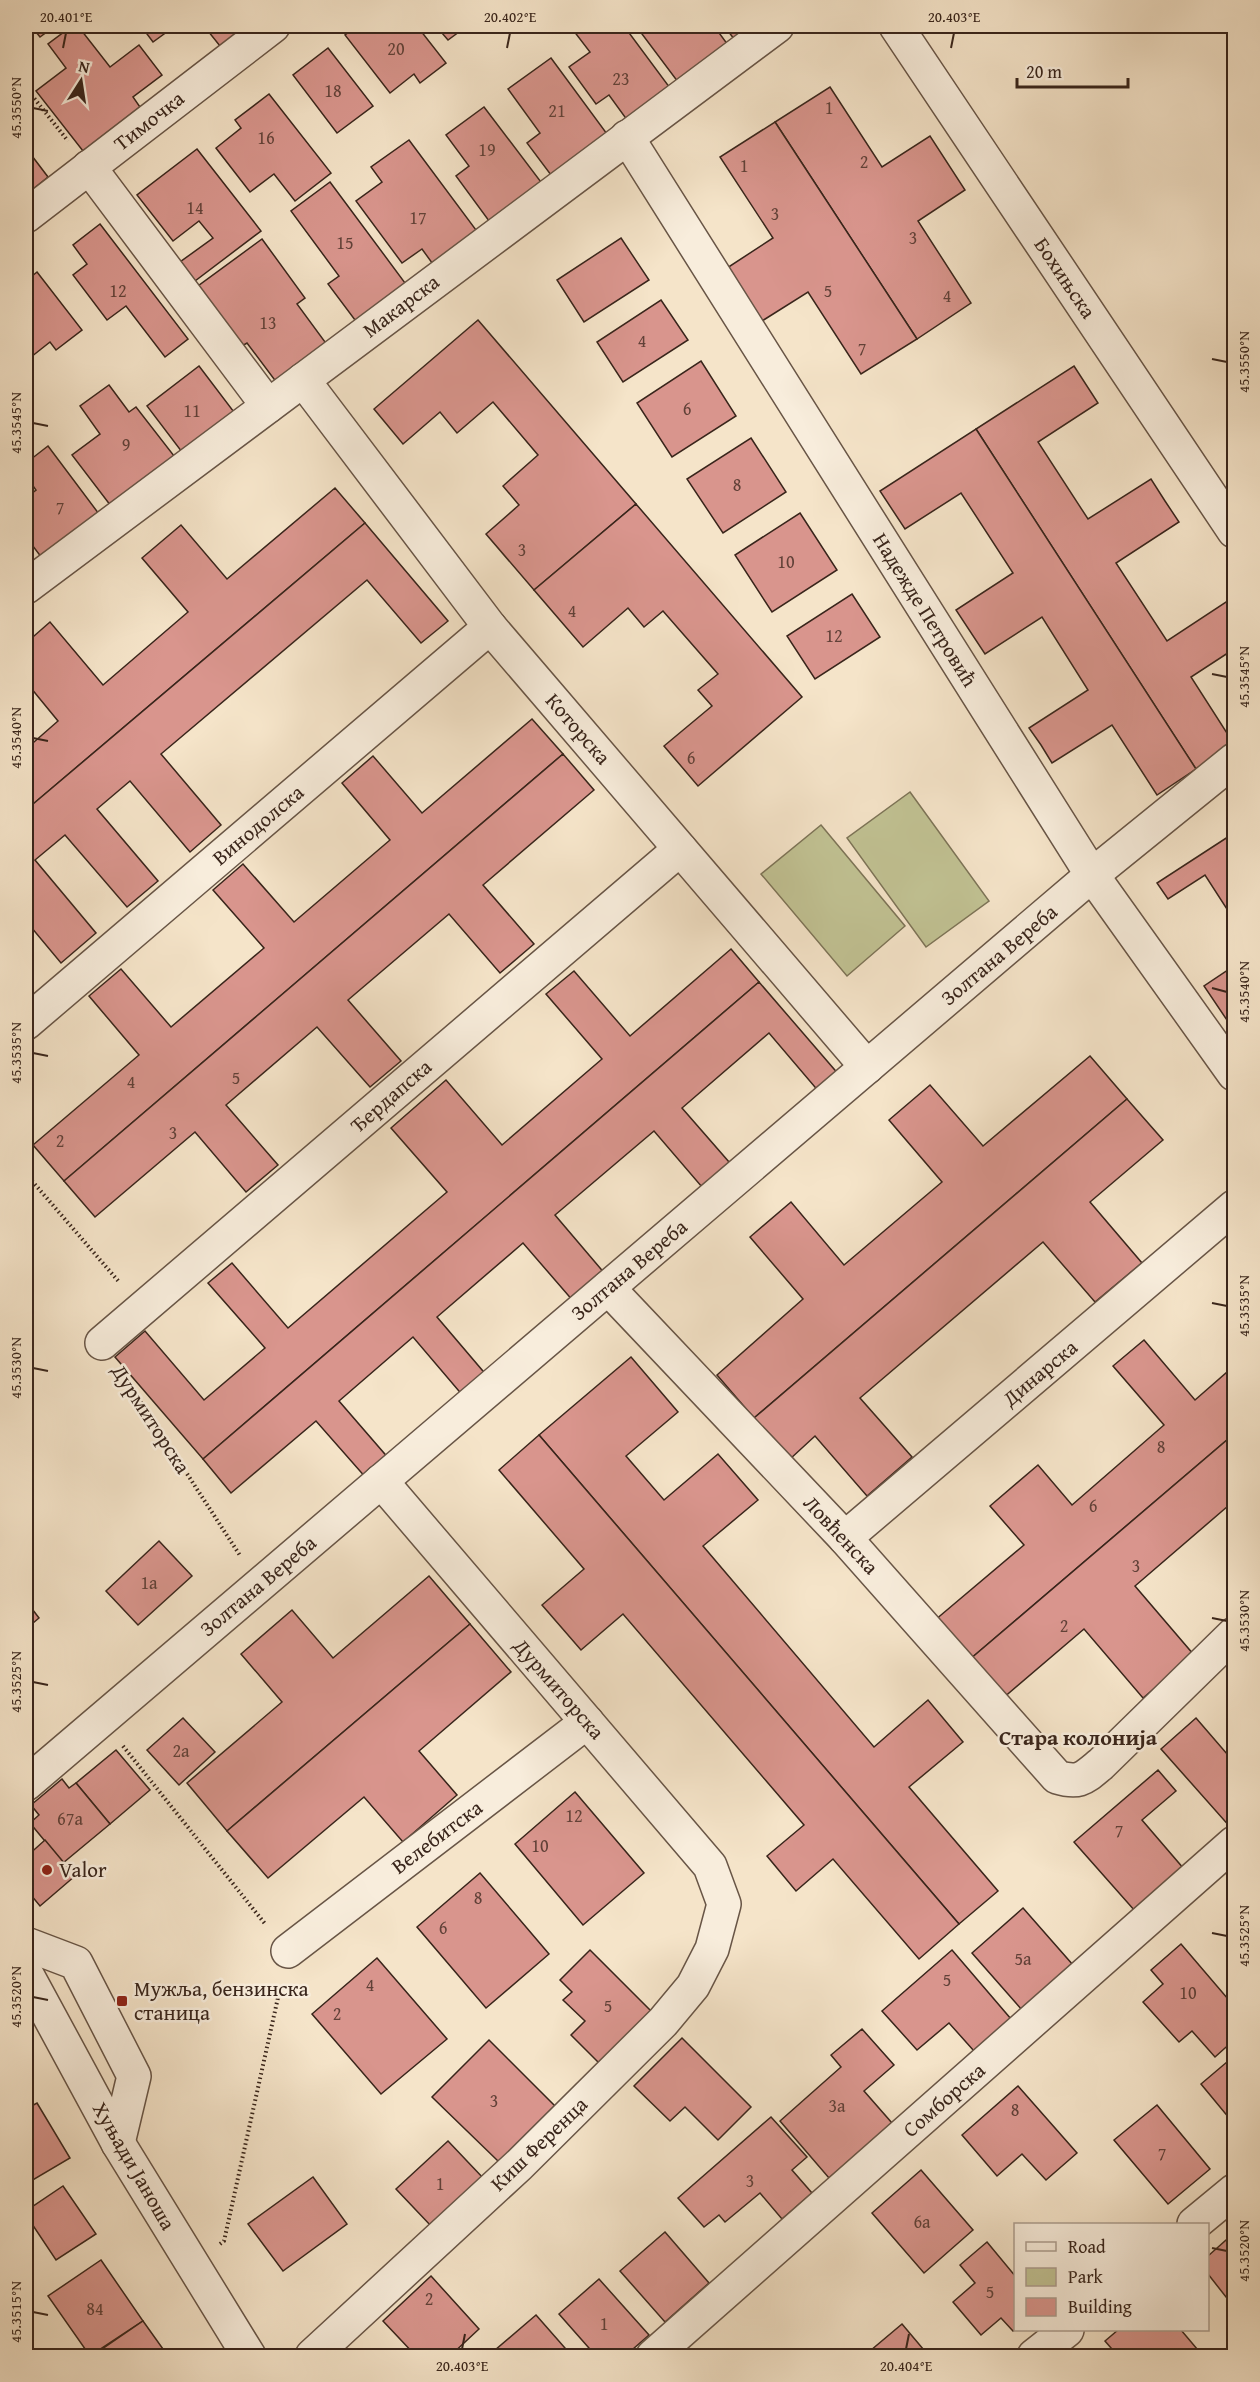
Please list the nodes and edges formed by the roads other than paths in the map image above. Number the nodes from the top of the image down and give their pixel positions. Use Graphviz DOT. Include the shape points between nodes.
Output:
graph roads {
  1 [pos="273,26"];
  2 [pos="777,26"];
  3 [pos="896,26"];
  4 [pos="627,137"];
  5 [pos="89,167"];
  6 [pos="26,216"];
  7 [pos="303,380"];
  8 [pos="268,406"];
  9 [pos="1234,531"];
  10 [pos="26,587"];
  11 [pos="490,627"];
  12 [pos="1234,760"];
  13 [pos="680,849"];
  14 [pos="1092,876"];
  15 [pos="26,1023"];
  16 [pos="867,1067"];
  17 [pos="1234,1074"];
  18 [pos="1234,1207"];
  19 [pos="608,1288"];
  20 [pos="102,1343"];
  21 [pos="381,1481"];
  22 [pos="845,1538"];
  23 [pos="1234,1634"];
  24 [pos="587,1722"];
  25 [pos="26,1784"];
  26 [pos="1234,1843"];
  27 [pos="724,1904"];
  28 [pos="26,1944"];
  29 [pos="288,1951"];
  30 [pos="26,1972"];
  31 [pos="118,2143"];
  32 [pos="1234,2191"];
  33 [pos="1195,2223"];
  34 [pos="1066,2331"];
  35 [pos="249,2356"];
  36 [pos="312,2356"];
  37 [pos="653,2356"];
  38 [pos="1034,2356"];
  1 -- 5 [label="street, Тимочка"];
  2 -- 4 [label="street, Макарска"];
  3 -- 9 [label="street, Бохињска"];
  4 -- 7 [label="street, Макарска"];
  4 -- 14 [label="street, Надежде Петровић"];
  5 -- 6 [label="street, Тимочка"];
  5 -- 8 [label="street"];
  7 -- 8 [label="street, Макарска"];
  7 -- 11 [label="street, Которска"];
  8 -- 10 [label="street, Макарска"];
  11 -- 13 [label="street, Которска"];
  11 -- 15 [label="street, Винодолска"];
  12 -- 14 [label="street, Золтана Вереба"];
  13 -- 16 [label="street, Которска"];
  13 -- 20 [label="street, Ђердапска"];
  14 -- 16 [label="street, Золтана Вереба"];
  14 -- 17 [label="street, Надежде Петровић"];
  16 -- 19 [label="street, Золтана Вереба"];
  18 -- 22 [label="street, Динарска"];
  19 -- 21 [label="street, Золтана Вереба"];
  19 -- 22 [label="street, Ловћенска"];
  21 -- 24 [label="street, Дурмиторска"];
  21 -- 25 [label="street, Золтана Вереба"];
  22 -- 23 [label="street, Ловћенска" via="1046,1767 1057,1777 1072,1782 1101,1764"];
  24 -- 27 [label="street, Дурмиторска" via="710,1866"];
  24 -- 29 [label="street, Велебитска"];
  26 -- 37 [label="street, Сомборска"];
  27 -- 36 [label="street, Киш Ференца" via="712,1949 693,1986 663,2022 519,2165"];
  28 -- 31 [label="street" via="76,1963 134,2076"];
  30 -- 31 [label="street, Хуњади Јаноша"];
  31 -- 35 [label="street, Хуњади Јаноша"];
  32 -- 33 [label="street"];
  34 -- 38 [label="street"];
}
